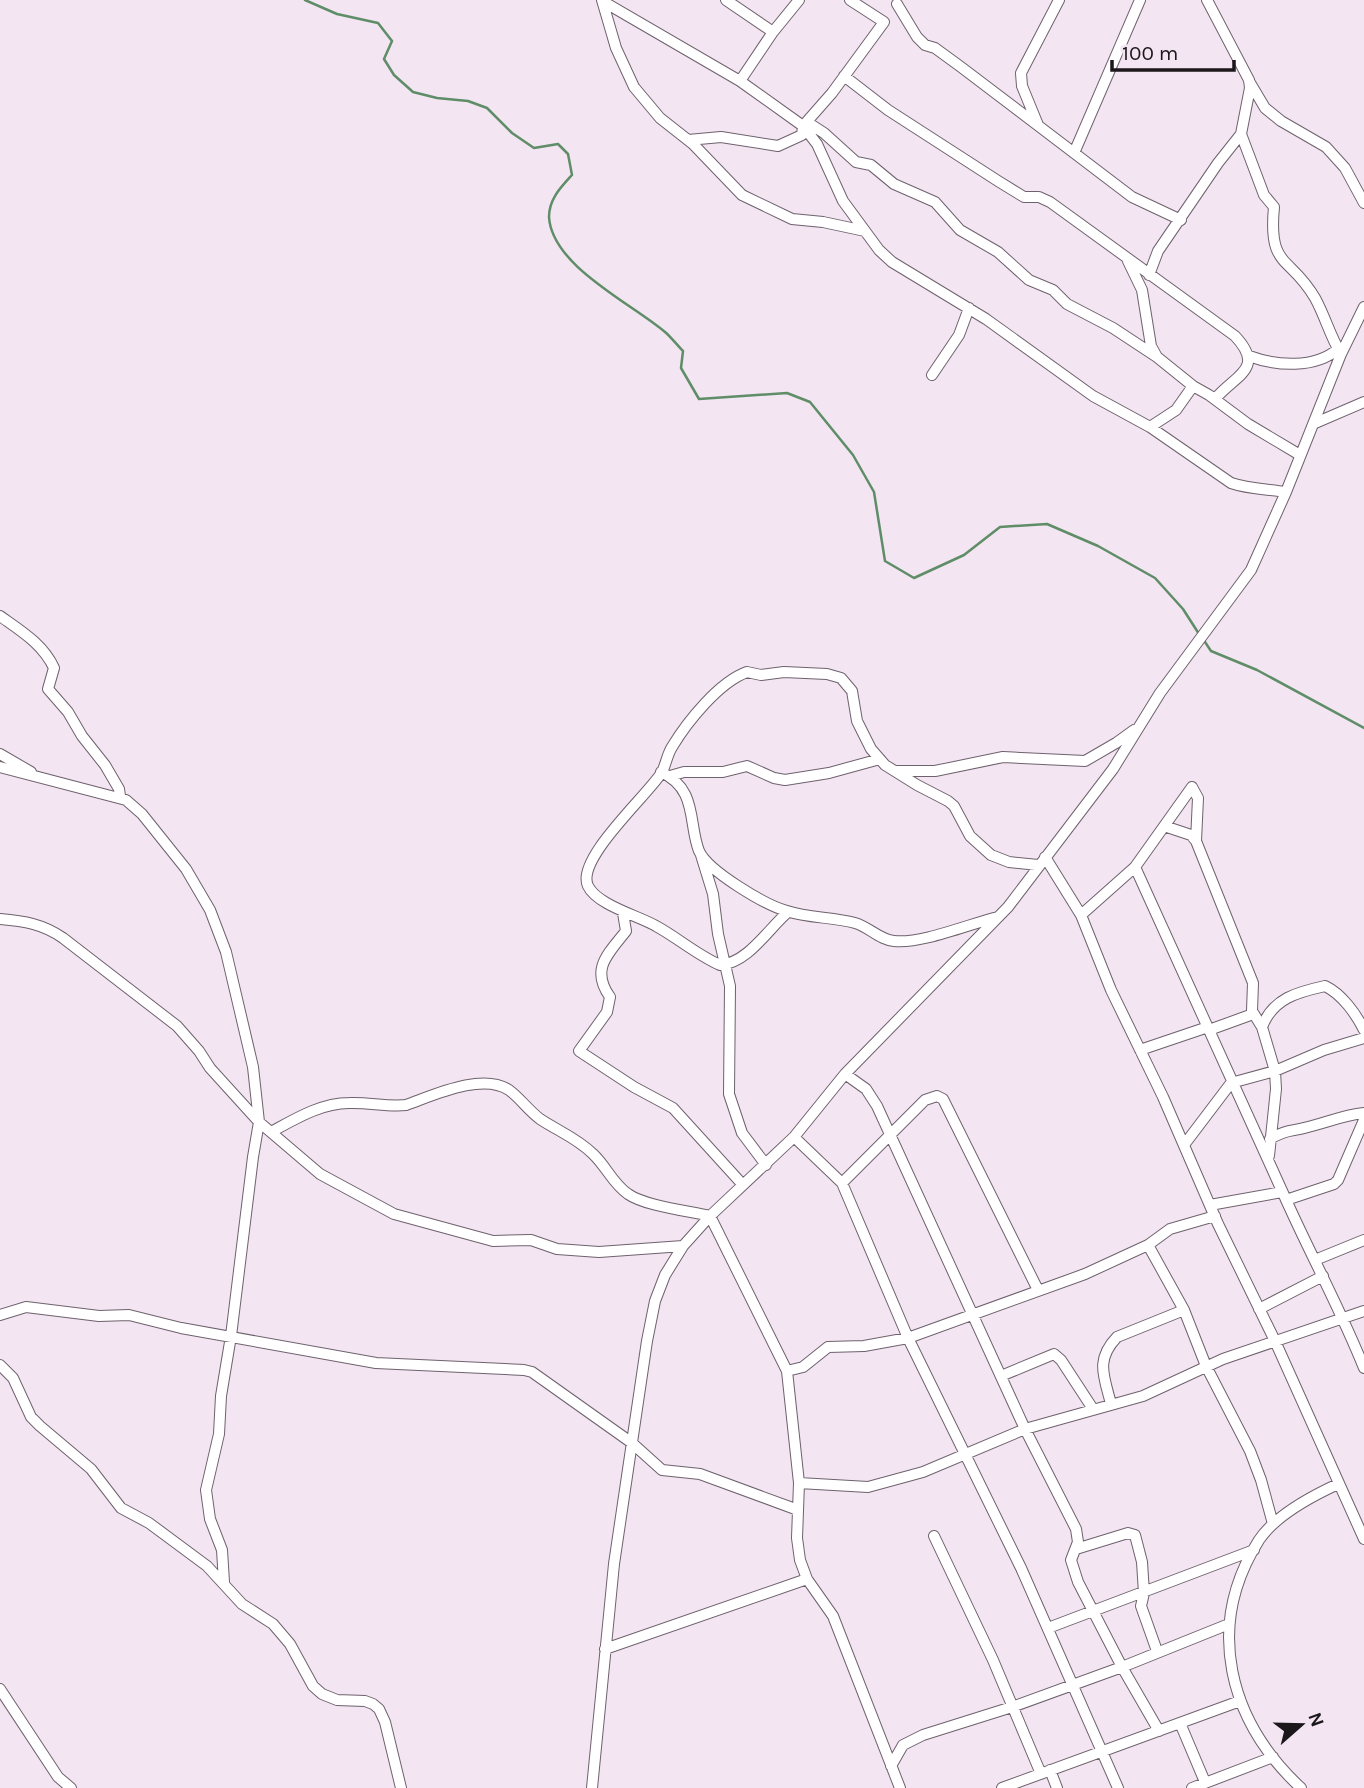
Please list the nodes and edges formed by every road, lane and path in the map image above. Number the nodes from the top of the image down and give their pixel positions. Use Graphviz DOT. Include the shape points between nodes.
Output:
graph roads {
  1 [pos="726,0"];
  2 [pos="799,0"];
  3 [pos="850,0"];
  4 [pos="1059,0"];
  5 [pos="1140,0"];
  6 [pos="1207,0"];
  7 [pos="603,1"];
  8 [pos="899,2"];
  9 [pos="884,22"];
  10 [pos="774,32"];
  11 [pos="844,76"];
  12 [pos="1249,80"];
  13 [pos="740,81"];
  14 [pos="805,124"];
  15 [pos="1038,126"];
  16 [pos="1241,134"];
  17 [pos="688,140"];
  18 [pos="1074,153"];
  19 [pos="1364,203"];
  20 [pos="1181,220"];
  21 [pos="865,231"];
  22 [pos="1127,259"];
  23 [pos="1149,275"];
  24 [pos="1364,307"];
  25 [pos="969,308"];
  26 [pos="1339,351"];
  27 [pos="1249,356"];
  28 [pos="1157,357"];
  29 [pos="932,375"];
  30 [pos="1193,386"];
  31 [pos="1215,399"];
  32 [pos="1364,402"];
  33 [pos="1313,424"];
  34 [pos="1150,427"];
  35 [pos="1300,455"];
  36 [pos="1286,492"];
  37 [pos="0,616"];
  38 [pos="1140,725"];
  39 [pos="0,754"];
  40 [pos="880,759"];
  41 [pos="0,767"];
  42 [pos="893,771"];
  43 [pos="666,774"];
  44 [pos="42,779"];
  45 [pos="120,796"];
  46 [pos="1164,825"];
  47 [pos="1196,841"];
  48 [pos="700,853"];
  49 [pos="1041,861"];
  50 [pos="1135,867"];
  51 [pos="788,912"];
  52 [pos="623,913"];
  53 [pos="1081,915"];
  54 [pos="998,917"];
  55 [pos="0,919"];
  56 [pos="725,965"];
  57 [pos="1253,1014"];
  58 [pos="1262,1027"];
  59 [pos="1209,1029"];
  60 [pos="1364,1030"];
  61 [pos="1364,1038"];
  62 [pos="1140,1050"];
  63 [pos="1275,1071"];
  64 [pos="845,1074"];
  65 [pos="1231,1083"];
  66 [pos="1364,1113"];
  67 [pos="1364,1120"];
  68 [pos="259,1122"];
  69 [pos="271,1132"];
  70 [pos="794,1137"];
  71 [pos="890,1137"];
  72 [pos="1270,1139"];
  73 [pos="1184,1145"];
  74 [pos="1268,1158"];
  75 [pos="766,1165"];
  76 [pos="842,1183"];
  77 [pos="743,1185"];
  78 [pos="1284,1196"];
  79 [pos="1212,1210"];
  80 [pos="710,1216"];
  81 [pos="1364,1240"];
  82 [pos="1148,1245"];
  83 [pos="683,1246"];
  84 [pos="1315,1260"];
  85 [pos="1323,1276"];
  86 [pos="1038,1290"];
  87 [pos="1259,1309"];
  88 [pos="1184,1310"];
  89 [pos="1364,1311"];
  90 [pos="973,1314"];
  91 [pos="0,1315"];
  92 [pos="1344,1319"];
  93 [pos="231,1336"];
  94 [pos="908,1338"];
  95 [pos="1275,1341"];
  96 [pos="0,1364"];
  97 [pos="1206,1366"];
  98 [pos="1364,1368"];
  99 [pos="787,1371"];
  100 [pos="1001,1376"];
  101 [pos="1111,1404"];
  102 [pos="1093,1409"];
  103 [pos="1025,1429"];
  104 [pos="632,1443"];
  105 [pos="965,1456"];
  106 [pos="799,1483"];
  107 [pos="1338,1484"];
  108 [pos="798,1510"];
  109 [pos="1273,1524"];
  110 [pos="934,1536"];
  111 [pos="1364,1539"];
  112 [pos="1076,1549"];
  113 [pos="1254,1550"];
  114 [pos="807,1579"];
  115 [pos="224,1582"];
  116 [pos="1144,1593"];
  117 [pos="1092,1610"];
  118 [pos="1229,1624"];
  119 [pos="1048,1628"];
  120 [pos="605,1649"];
  121 [pos="1157,1651"];
  122 [pos="1122,1667"];
  123 [pos="1072,1684"];
  124 [pos="0,1689"];
  125 [pos="1240,1701"];
  126 [pos="1012,1707"];
  127 [pos="1180,1723"];
  128 [pos="1159,1731"];
  129 [pos="1101,1752"];
  130 [pos="1273,1757"];
  131 [pos="891,1766"];
  132 [pos="1045,1772"];
  133 [pos="1205,1782"];
  134 [pos="71,1788"];
  135 [pos="401,1788"];
  136 [pos="592,1788"];
  137 [pos="900,1788"];
  138 [pos="1002,1788"];
  139 [pos="1057,1788"];
  140 [pos="1118,1788"];
  141 [pos="1192,1788"];
  142 [pos="1301,1788"];
  1 -- 10 [label="street"];
  2 -- 10 [label="street"];
  3 -- 9 [label="street"];
  4 -- 15 [label="street" via="1021,73"];
  5 -- 18 [label="street"];
  6 -- 12 [label="street"];
  7 -- 13 [label="street"];
  7 -- 17 [label="street" via="616,48 634,87 660,118"];
  8 -- 9 [label="street"];
  8 -- 15 [label="street" via="925,45"];
  9 -- 11 [label="street"];
  10 -- 13 [label="street"];
  11 -- 14 [label="street"];
  11 -- 22 [label="street" via="888,110 1024,197 1050,202"];
  12 -- 16 [label="street"];
  12 -- 19 [label="street" via="1265,108 1326,147 1345,168"];
  13 -- 14 [label="street"];
  14 -- 17 [label="street" via="802,135 778,146 721,137"];
  14 -- 21 [label="street" via="843,201"];
  14 -- 28 [label="street" via="824,133 856,162 871,165 894,184 935,202 960,230 998,252 1029,280 1053,290 1067,304"];
  15 -- 18 [label="street"];
  16 -- 20 [label="street"];
  16 -- 26 [label="street" via="1264,195 1273,205 1276,253 1314,298"];
  17 -- 21 [label="street" via="742,195 770,210 792,219"];
  18 -- 20 [label="street" via="1132,197"];
  20 -- 23 [label="street" via="1158,251"];
  21 -- 25 [label="street" via="892,262"];
  22 -- 23 [label="street"];
  22 -- 28 [label="street" via="1142,290"];
  23 -- 27 [label="street" via="1235,336"];
  24 -- 26 [label="street"];
  25 -- 29 [label="street" via="959,335"];
  25 -- 34 [label="street" via="1093,396"];
  26 -- 27 [label="street" via="1321,360 1292,363 1269,363"];
  26 -- 33 [label="street"];
  27 -- 31 [label="street" via="1243,375"];
  28 -- 30 [label="street"];
  30 -- 31 [label="street"];
  30 -- 34 [label="street" via="1176,410"];
  31 -- 35 [label="street"];
  32 -- 33 [label="street"];
  33 -- 35 [label="street"];
  34 -- 36 [label="street" via="1231,483"];
  35 -- 36 [label="street"];
  36 -- 38 [label="street" via="1251,570"];
  37 -- 45 [label="street" via="49,657 54,668 48,689 105,765"];
  38 -- 42 [label="street" via="1091,759 1079,762 1003,757 935,771"];
  38 -- 49 [label="street" via="1113,769"];
  39 -- 44 [label="street"];
  40 -- 42 [label="street"];
  40 -- 43 [label="street" via="785,780 742,765 723,772"];
  40 -- 43 [label="street" via="857,721 852,691 841,678 747,672 696,714 673,745"];
  41 -- 44 [label="street"];
  42 -- 49 [label="street" via="954,806 970,836 991,855 1009,862"];
  43 -- 48 [label="street" via="690,806"];
  43 -- 52 [label="street" via="619,821 586,874 591,891"];
  44 -- 45 [label="street"];
  45 -- 68 [label="street" via="142,814 186,869 210,910 235,989 253,1067"];
  46 -- 47 [label="street"];
  46 -- 47 [label="street" via="1192,787 1198,798"];
  46 -- 50 [label="street"];
  47 -- 57 [label="street" via="1253,984"];
  48 -- 51 [label="street" via="735,884"];
  48 -- 56 [label="street" via="716,905"];
  49 -- 53 [label="street"];
  49 -- 54 [label="street"];
  50 -- 53 [label="street"];
  50 -- 59 [label="street"];
  51 -- 54 [label="street" via="854,923 896,942"];
  51 -- 56 [label="street" via="757,945"];
  52 -- 56 [label="street"];
  52 -- 77 [label="street" via="626,931 602,965 602,986 610,997 607,1012 579,1051 673,1108"];
  53 -- 62 [label="street"];
  54 -- 64 [label="street"];
  55 -- 68 [label="street" via="51,930 177,1026"];
  56 -- 75 [label="street" via="731,997 729,1094 742,1133"];
  57 -- 58 [label="street"];
  57 -- 59 [label="street"];
  58 -- 60 [label="street" via="1270,1012 1289,996 1325,986 1356,1015"];
  58 -- 63 [label="street"];
  59 -- 62 [label="street"];
  59 -- 65 [label="street"];
  61 -- 63 [label="street"];
  62 -- 73 [label="street"];
  63 -- 65 [label="street"];
  63 -- 72 [label="street"];
  64 -- 70 [label="street"];
  64 -- 71 [label="street" via="866,1089"];
  65 -- 73 [label="street"];
  65 -- 74 [label="street"];
  66 -- 72 [label="street" via="1289,1129"];
  67 -- 78 [label="street" via="1334,1184"];
  68 -- 69 [label="street"];
  68 -- 93 [label="street"];
  69 -- 80 [label="street" via="331,1105 406,1105 460,1086 500,1086 544,1121 580,1141 628,1194"];
  69 -- 83 [label="street" via="320,1174 394,1214 493,1241 531,1240 557,1249 600,1252"];
  70 -- 75 [label="street"];
  70 -- 76 [label="street"];
  71 -- 76 [label="street"];
  71 -- 86 [label="street" via="925,1100 943,1099"];
  71 -- 90 [label="street"];
  72 -- 74 [label="street"];
  73 -- 79 [label="street"];
  74 -- 78 [label="street"];
  75 -- 77 [label="street"];
  76 -- 94 [label="street"];
  77 -- 80 [label="street"];
  78 -- 79 [label="street"];
  78 -- 84 [label="street"];
  79 -- 82 [label="street"];
  79 -- 87 [label="street"];
  80 -- 83 [label="street"];
  80 -- 99 [label="street"];
  81 -- 84 [label="street"];
  82 -- 86 [label="street"];
  82 -- 88 [label="street"];
  83 -- 104 [label="street" via="655,1301"];
  84 -- 85 [label="street"];
  85 -- 87 [label="street"];
  85 -- 92 [label="street"];
  86 -- 90 [label="street"];
  87 -- 95 [label="street"];
  88 -- 97 [label="street"];
  88 -- 101 [label="street" via="1117,1336 1110,1343 1102,1366"];
  89 -- 92 [label="street"];
  90 -- 94 [label="street"];
  90 -- 100 [label="street"];
  91 -- 93 [label="street" via="26,1307 129,1315"];
  92 -- 95 [label="street"];
  92 -- 98 [label="street"];
  93 -- 104 [label="street" via="376,1363 532,1372"];
  93 -- 115 [label="street" via="219,1434 206,1490 210,1519 222,1550"];
  94 -- 99 [label="street" via="828,1347 803,1367"];
  94 -- 105 [label="street"];
  95 -- 97 [label="street"];
  95 -- 107 [label="street"];
  96 -- 115 [label="street" via="13,1378 31,1417 91,1469 121,1508 161,1532"];
  97 -- 101 [label="street" via="1143,1396"];
  97 -- 109 [label="street" via="1250,1451"];
  99 -- 106 [label="street"];
  100 -- 102 [label="street" via="1054,1354"];
  100 -- 103 [label="street"];
  101 -- 102 [label="street"];
  102 -- 103 [label="street"];
  103 -- 105 [label="street"];
  103 -- 112 [label="street" via="1079,1536"];
  104 -- 108 [label="street" via="662,1470 700,1474"];
  104 -- 120 [label="street"];
  105 -- 106 [label="street" via="868,1487"];
  105 -- 119 [label="street"];
  106 -- 108 [label="street"];
  107 -- 109 [label="street"];
  107 -- 111 [label="street"];
  108 -- 114 [label="street" via="798,1549"];
  109 -- 113 [label="street"];
  110 -- 126 [label="street"];
  112 -- 116 [label="street" via="1133,1534 1142,1562"];
  112 -- 117 [label="street" via="1072,1566"];
  113 -- 116 [label="street"];
  113 -- 118 [label="street" via="1241,1576"];
  114 -- 120 [label="street"];
  114 -- 131 [label="street" via="833,1616"];
  115 -- 135 [label="street" via="242,1604 281,1633 322,1694 337,1700 366,1701 379,1709"];
  116 -- 117 [label="street"];
  116 -- 121 [label="street" via="1141,1606"];
  117 -- 119 [label="street"];
  117 -- 122 [label="street"];
  118 -- 121 [label="street"];
  118 -- 125 [label="street" via="1230,1664"];
  119 -- 123 [label="street"];
  120 -- 136 [label="street"];
  121 -- 122 [label="street"];
  122 -- 123 [label="street"];
  122 -- 128 [label="street"];
  123 -- 126 [label="street"];
  123 -- 129 [label="street"];
  124 -- 134 [label="street" via="58,1777"];
  125 -- 127 [label="street"];
  125 -- 130 [label="street"];
  126 -- 131 [label="street" via="910,1740"];
  126 -- 132 [label="street"];
  127 -- 128 [label="street"];
  127 -- 133 [label="street"];
  128 -- 129 [label="street"];
  129 -- 132 [label="street"];
  129 -- 140 [label="street"];
  130 -- 133 [label="street"];
  130 -- 142 [label="street"];
  131 -- 137 [label="street"];
  132 -- 138 [label="street"];
  132 -- 139 [label="street"];
  133 -- 141 [label="street"];
}
